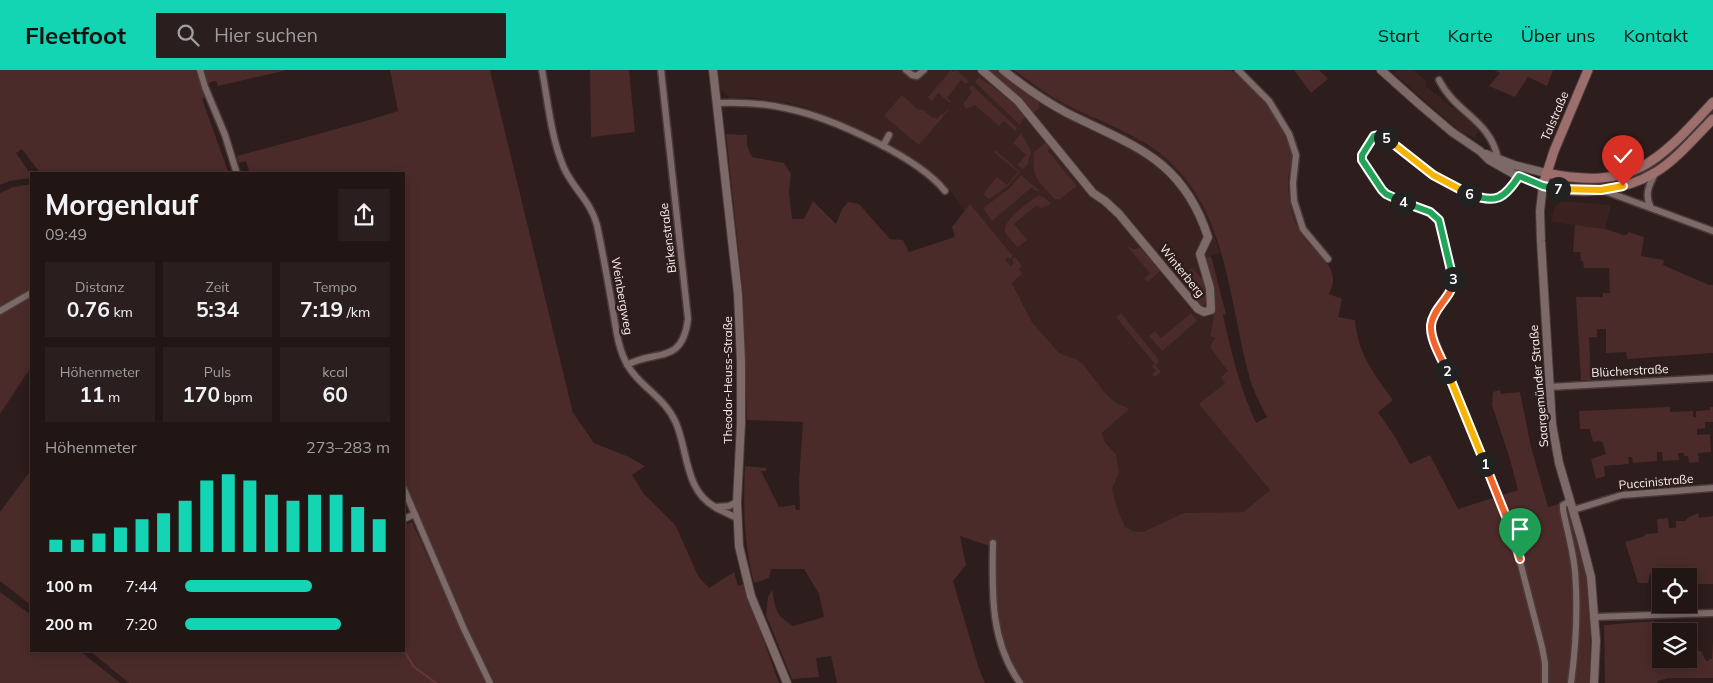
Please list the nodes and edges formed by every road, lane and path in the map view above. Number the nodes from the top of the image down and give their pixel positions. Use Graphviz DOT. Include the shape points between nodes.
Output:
graph roads {
  1 [pos="200,70"];
  2 [pos="542,70"];
  3 [pos="662,70"];
  4 [pos="713,70"];
  5 [pos="906,70"];
  6 [pos="924,70"];
  7 [pos="982,70"];
  8 [pos="1003,70"];
  9 [pos="1238,70"];
  10 [pos="1381,70"];
  11 [pos="1588,70"];
  12 [pos="1439,80"];
  13 [pos="1713,102"];
  14 [pos="716,103"];
  15 [pos="1713,119"];
  16 [pos="890,135"];
  17 [pos="884,146"];
  18 [pos="1480,151"];
  19 [pos="1498,159"];
  20 [pos="237,172"];
  21 [pos="1656,172"];
  22 [pos="1546,173"];
  23 [pos="1519,176"];
  24 [pos="1543,186"];
  25 [pos="945,190"];
  26 [pos="1601,190"];
  27 [pos="1651,208"];
  28 [pos="1713,231"];
  29 [pos="1328,259"];
  30 [pos="30,294"];
  31 [pos="0,311"];
  32 [pos="627,365"];
  33 [pos="1713,378"];
  34 [pos="1549,387"];
  35 [pos="1713,488"];
  36 [pos="405,491"];
  37 [pos="1570,501"];
  38 [pos="737,502"];
  39 [pos="715,507"];
  40 [pos="1573,510"];
  41 [pos="415,514"];
  42 [pos="737,518"];
  43 [pos="405,519"];
  44 [pos="992,543"];
  45 [pos="1713,613"];
  46 [pos="1595,617"];
  47 [pos="490,683"];
  48 [pos="787,683"];
  49 [pos="1020,683"];
  50 [pos="1545,683"];
  51 [pos="1571,683"];
  52 [pos="1594,683"];
  1 -- 20 [label="street"];
  2 -- 32 [label="street, Weinbergweg" via="561,160 591,208 597,225 619,343"];
  3 -- 32 [label="street, Birkenstraße" via="688,319 685,336 676,348 662,356"];
  4 -- 14 [label="street, Theodor-Heuss-Straße"];
  5 -- 6 [label="street" via="916,76"];
  7 -- 8 [label="street, Winterberg" via="1018,101 1093,193 1119,214 1201,311 1207,313 1211,310 1210,288 1200,254 1208,237 1195,206 1165,166 1117,136 1041,98"];
  9 -- 29 [label="street" via="1269,101 1289,134 1296,155 1294,201 1303,229"];
  10 -- 18 [label="street" via="1452,132"];
  11 -- 22 [label="main road, Talstraße"];
  12 -- 19 [label="street" via="1452,100 1488,133"];
  13 -- 22 [label="main road" via="1663,153 1638,170 1602,179"];
  14 -- 17 [label="street" via="750,103 789,109"];
  14 -- 38 [label="street, Theodor-Heuss-Straße" via="738,303 741,409"];
  15 -- 21 [label="main road"];
  16 -- 17 [label="street"];
  17 -- 25 [label="street" via="929,175"];
  18 -- 19 [label="street"];
  18 -- 23 [label="street" via="1489,160"];
  19 -- 22 [label="street"];
  21 -- 26 [label="main road" via="1635,182"];
  21 -- 27 [label="street" via="1647,189"];
  22 -- 24 [label="main road, Saargemünder Straße"];
  23 -- 24 [label="street"];
  23 -- 50 [label="street" via="1506,194 1490,200 1441,180 1380,135 1374,136 1362,155 1363,164 1382,190 1395,199 1430,212 1439,220 1453,280 1434,317 1432,334 1513,534 1542,648"];
  24 -- 26 [label="main road"];
  24 -- 34 [label="street, Saargemünder Straße" via="1540,234"];
  26 -- 27 [label="street"];
  27 -- 28 [label="street"];
  30 -- 31 [label="street"];
  32 -- 39 [label="street, Weinbergweg" via="668,409 679,429 695,486"];
  33 -- 34 [label="street, Blücherstraße"];
  34 -- 37 [label="street, Saargemünder Straße" via="1556,451"];
  35 -- 40 [label="street, Puccinistraße" via="1622,495"];
  36 -- 41 [label="street"];
  37 -- 40 [label="street, Saargemünder Straße"];
  37 -- 51 [label="street" via="1563,505 1563,510 1576,592"];
  38 -- 39 [label="street"];
  38 -- 42 [label="street, Theodor-Heuss-Straße"];
  39 -- 42 [label="street, Weinbergweg"];
  40 -- 46 [label="street, Saargemünder Straße" via="1587,558"];
  41 -- 43 [label="street"];
  41 -- 47 [label="street"];
  42 -- 48 [label="street, Theodor-Heuss-Straße" via="751,596"];
  44 -- 49 [label="street" via="995,623 1005,658"];
  45 -- 46 [label="street"];
  46 -- 52 [label="street, Saargemünder Straße"];
}
